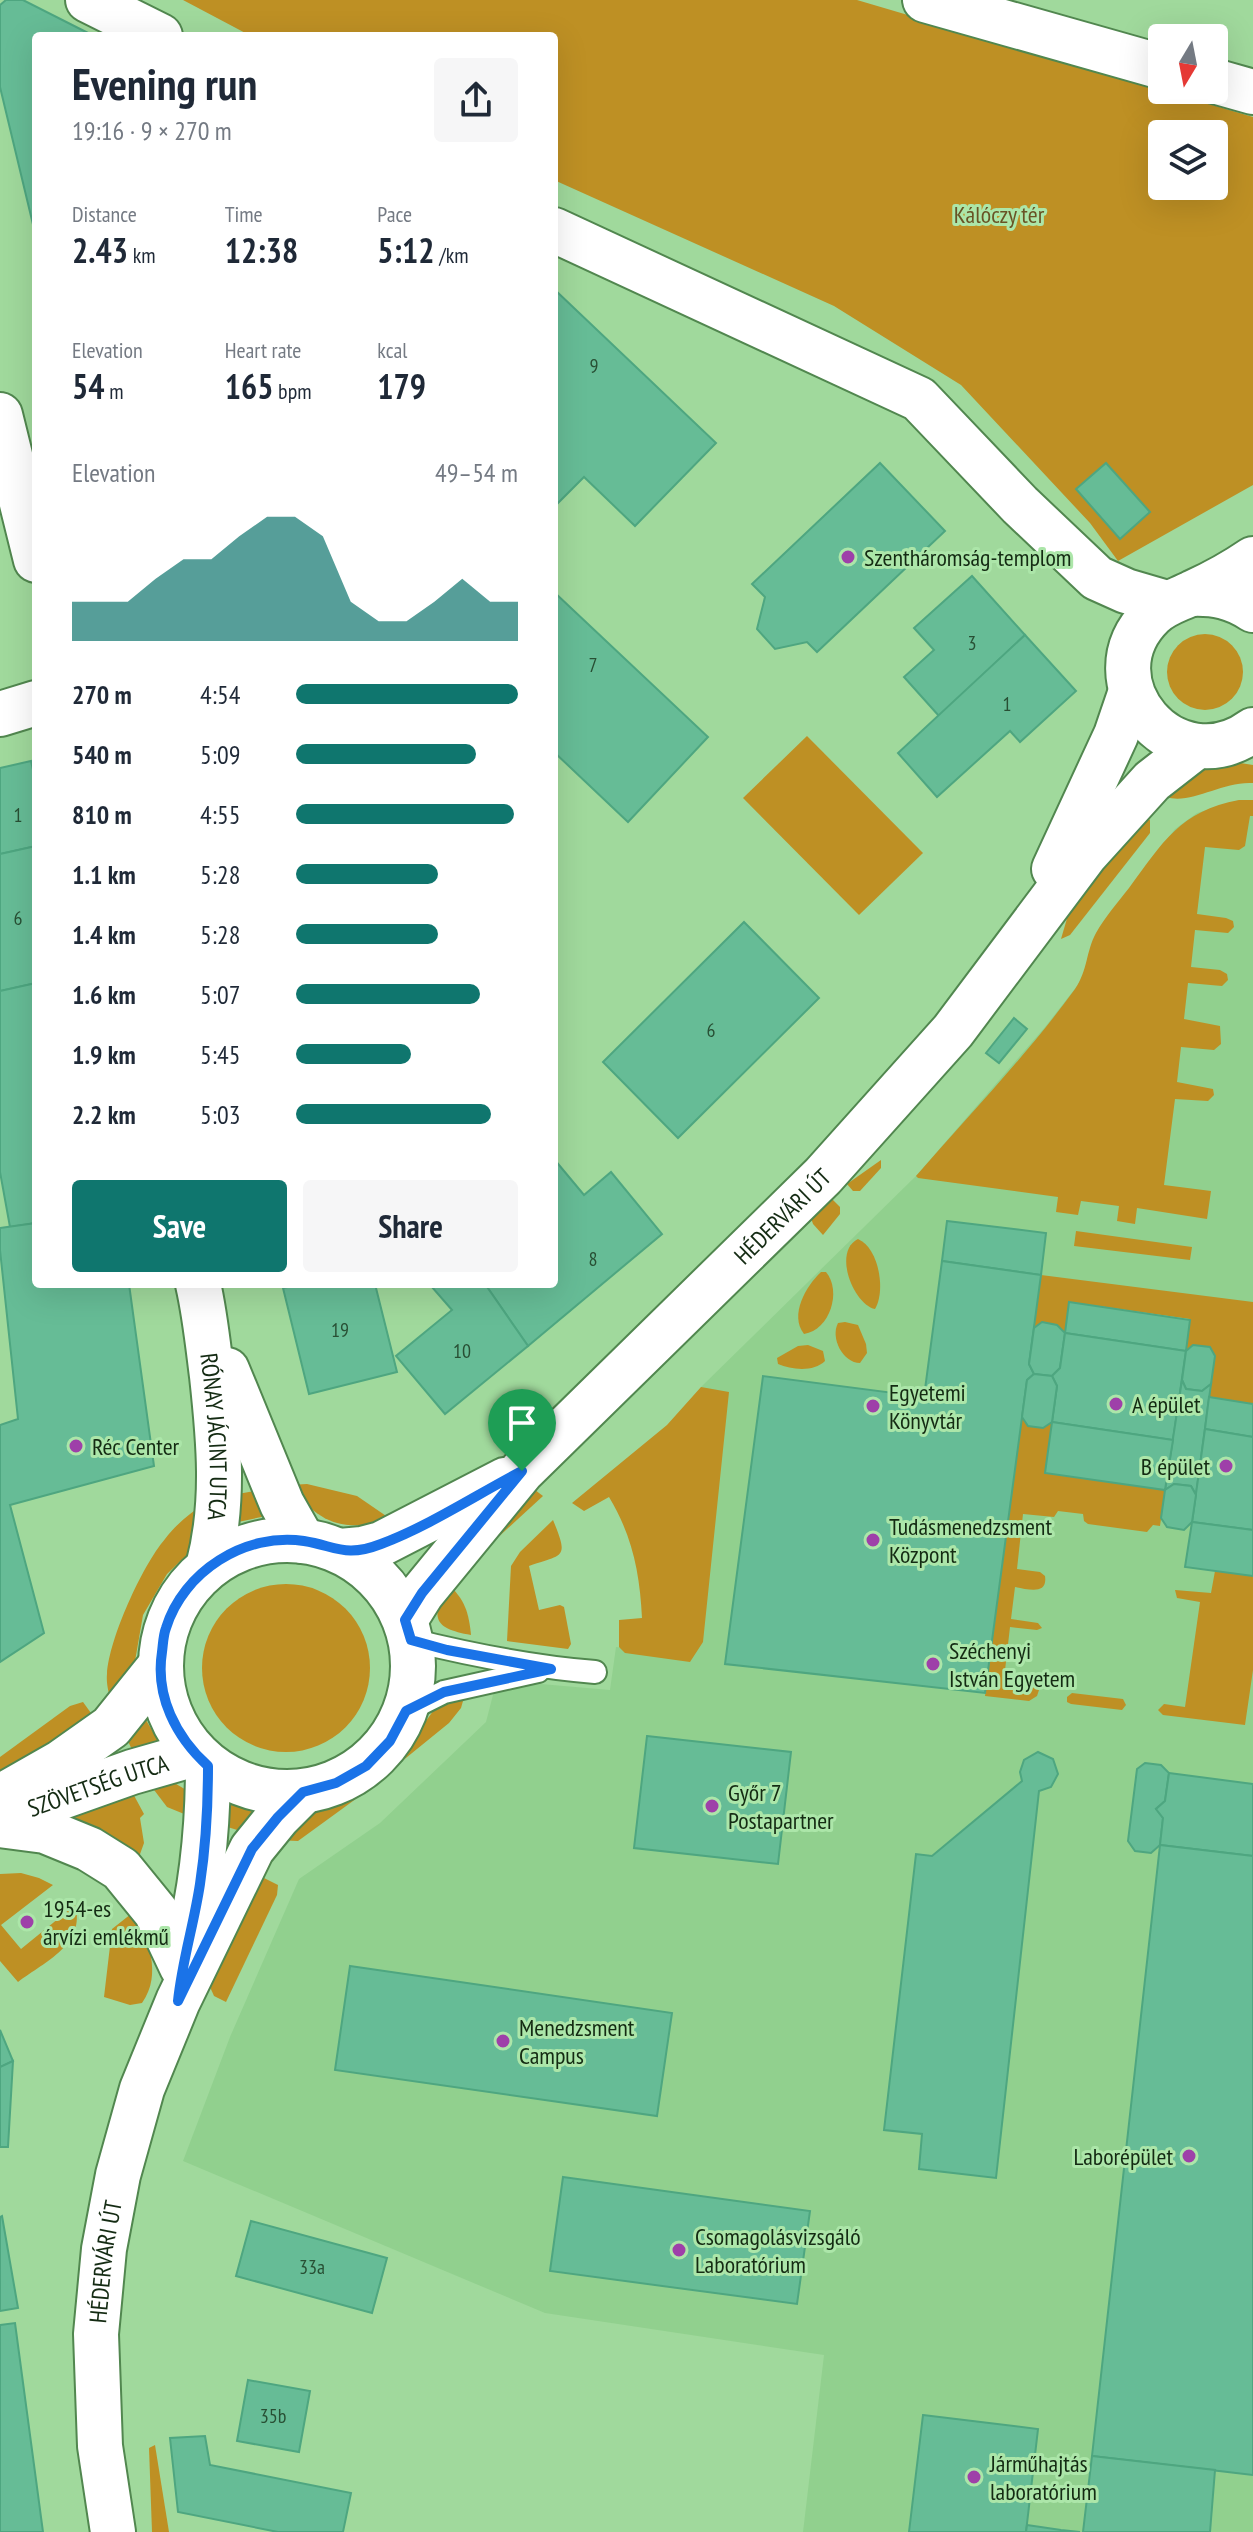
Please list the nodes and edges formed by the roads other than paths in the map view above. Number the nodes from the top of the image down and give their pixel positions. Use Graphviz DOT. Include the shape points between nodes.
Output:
graph roads {
  1 [pos="88,0"];
  2 [pos="925,0"];
  3 [pos="152,32"];
  4 [pos="1148,63"];
  5 [pos="1228,85"];
  6 [pos="1253,92"];
  7 [pos="558,232"];
  8 [pos="0,415"];
  9 [pos="32,544"];
  10 [pos="1253,559"];
  11 [pos="1179,599"];
  12 [pos="1253,610"];
  13 [pos="1131,691"];
  14 [pos="32,704"];
  15 [pos="0,714"];
  16 [pos="1231,743"];
  17 [pos="1022,941"];
  18 [pos="201,1296"];
  19 [pos="522,1471"];
  20 [pos="321,1546"];
  21 [pos="208,1567"];
  22 [pos="408,1630"];
  23 [pos="160,1666"];
  24 [pos="551,1669"];
  25 [pos="595,1672"];
  26 [pos="406,1711"];
  27 [pos="202,1760"];
  28 [pos="303,1792"];
  29 [pos="0,1797"];
  30 [pos="0,1822"];
  31 [pos="180,1984"];
  32 [pos="113,2532"];
  1 -- 3 [label="street"];
  2 -- 4 [label="street"];
  5 -- 6 [label="street"];
  7 -- 11 [label="street" via="919,399 1097,578 1126,591"];
  8 -- 9 [label="street"];
  10 -- 11 [label="street"];
  11 -- 12 [label="street" via="1215,593"];
  11 -- 13 [label="street" via="1150,616 1134,642"];
  13 -- 16 [label="street" via="1156,729 1175,740"];
  13 -- 17 [label="street, HÉDERVÁRI ÚT"];
  14 -- 15 [label="street"];
  16 -- 17 [label="street, HÉDERVÁRI ÚT" via="1165,769 1052,896"];
  17 -- 19 [label="street, HÉDERVÁRI ÚT" via="953,1031 823,1176"];
  18 -- 20 [label="street, RÓNAY JÁCINT UTCA" via="243,1415 282,1504"];
  18 -- 21 [label="street, RÓNAY JÁCINT UTCA" via="220,1479"];
  19 -- 20 [label="street, HÉDERVÁRI ÚT" via="381,1544"];
  19 -- 22 [label="street, HÉDERVÁRI ÚT" via="422,1593"];
  20 -- 21 [label="street" via="270,1540 237,1550"];
  20 -- 22 [label="street" via="367,1568 390,1592"];
  21 -- 23 [label="street" via="182,1594 166,1628"];
  22 -- 24 [label="lane" via="447,1650"];
  22 -- 26 [label="street" via="414,1675"];
  23 -- 27 [label="street" via="164,1698 176,1728"];
  23 -- 29 [label="street, SZÖVETSÉG UTCA" via="111,1727"];
  24 -- 25 [label="lane"];
  24 -- 26 [label="lane" via="444,1692"];
  26 -- 28 [label="street" via="390,1741 366,1766 336,1783"];
  27 -- 28 [label="street" via="237,1783 269,1792"];
  27 -- 30 [label="street, SZÖVETSÉG UTCA" via="132,1772"];
  27 -- 31 [label="street, HÉDERVÁRI ÚT" via="207,1822"];
  28 -- 31 [label="street, HÉDERVÁRI ÚT" via="252,1849"];
  30 -- 31 [label="street" via="45,1831 121,1869 156,1912"];
  31 -- 32 [label="street, HÉDERVÁRI ÚT" via="142,2089 104,2249 96,2334 100,2446"];
}
